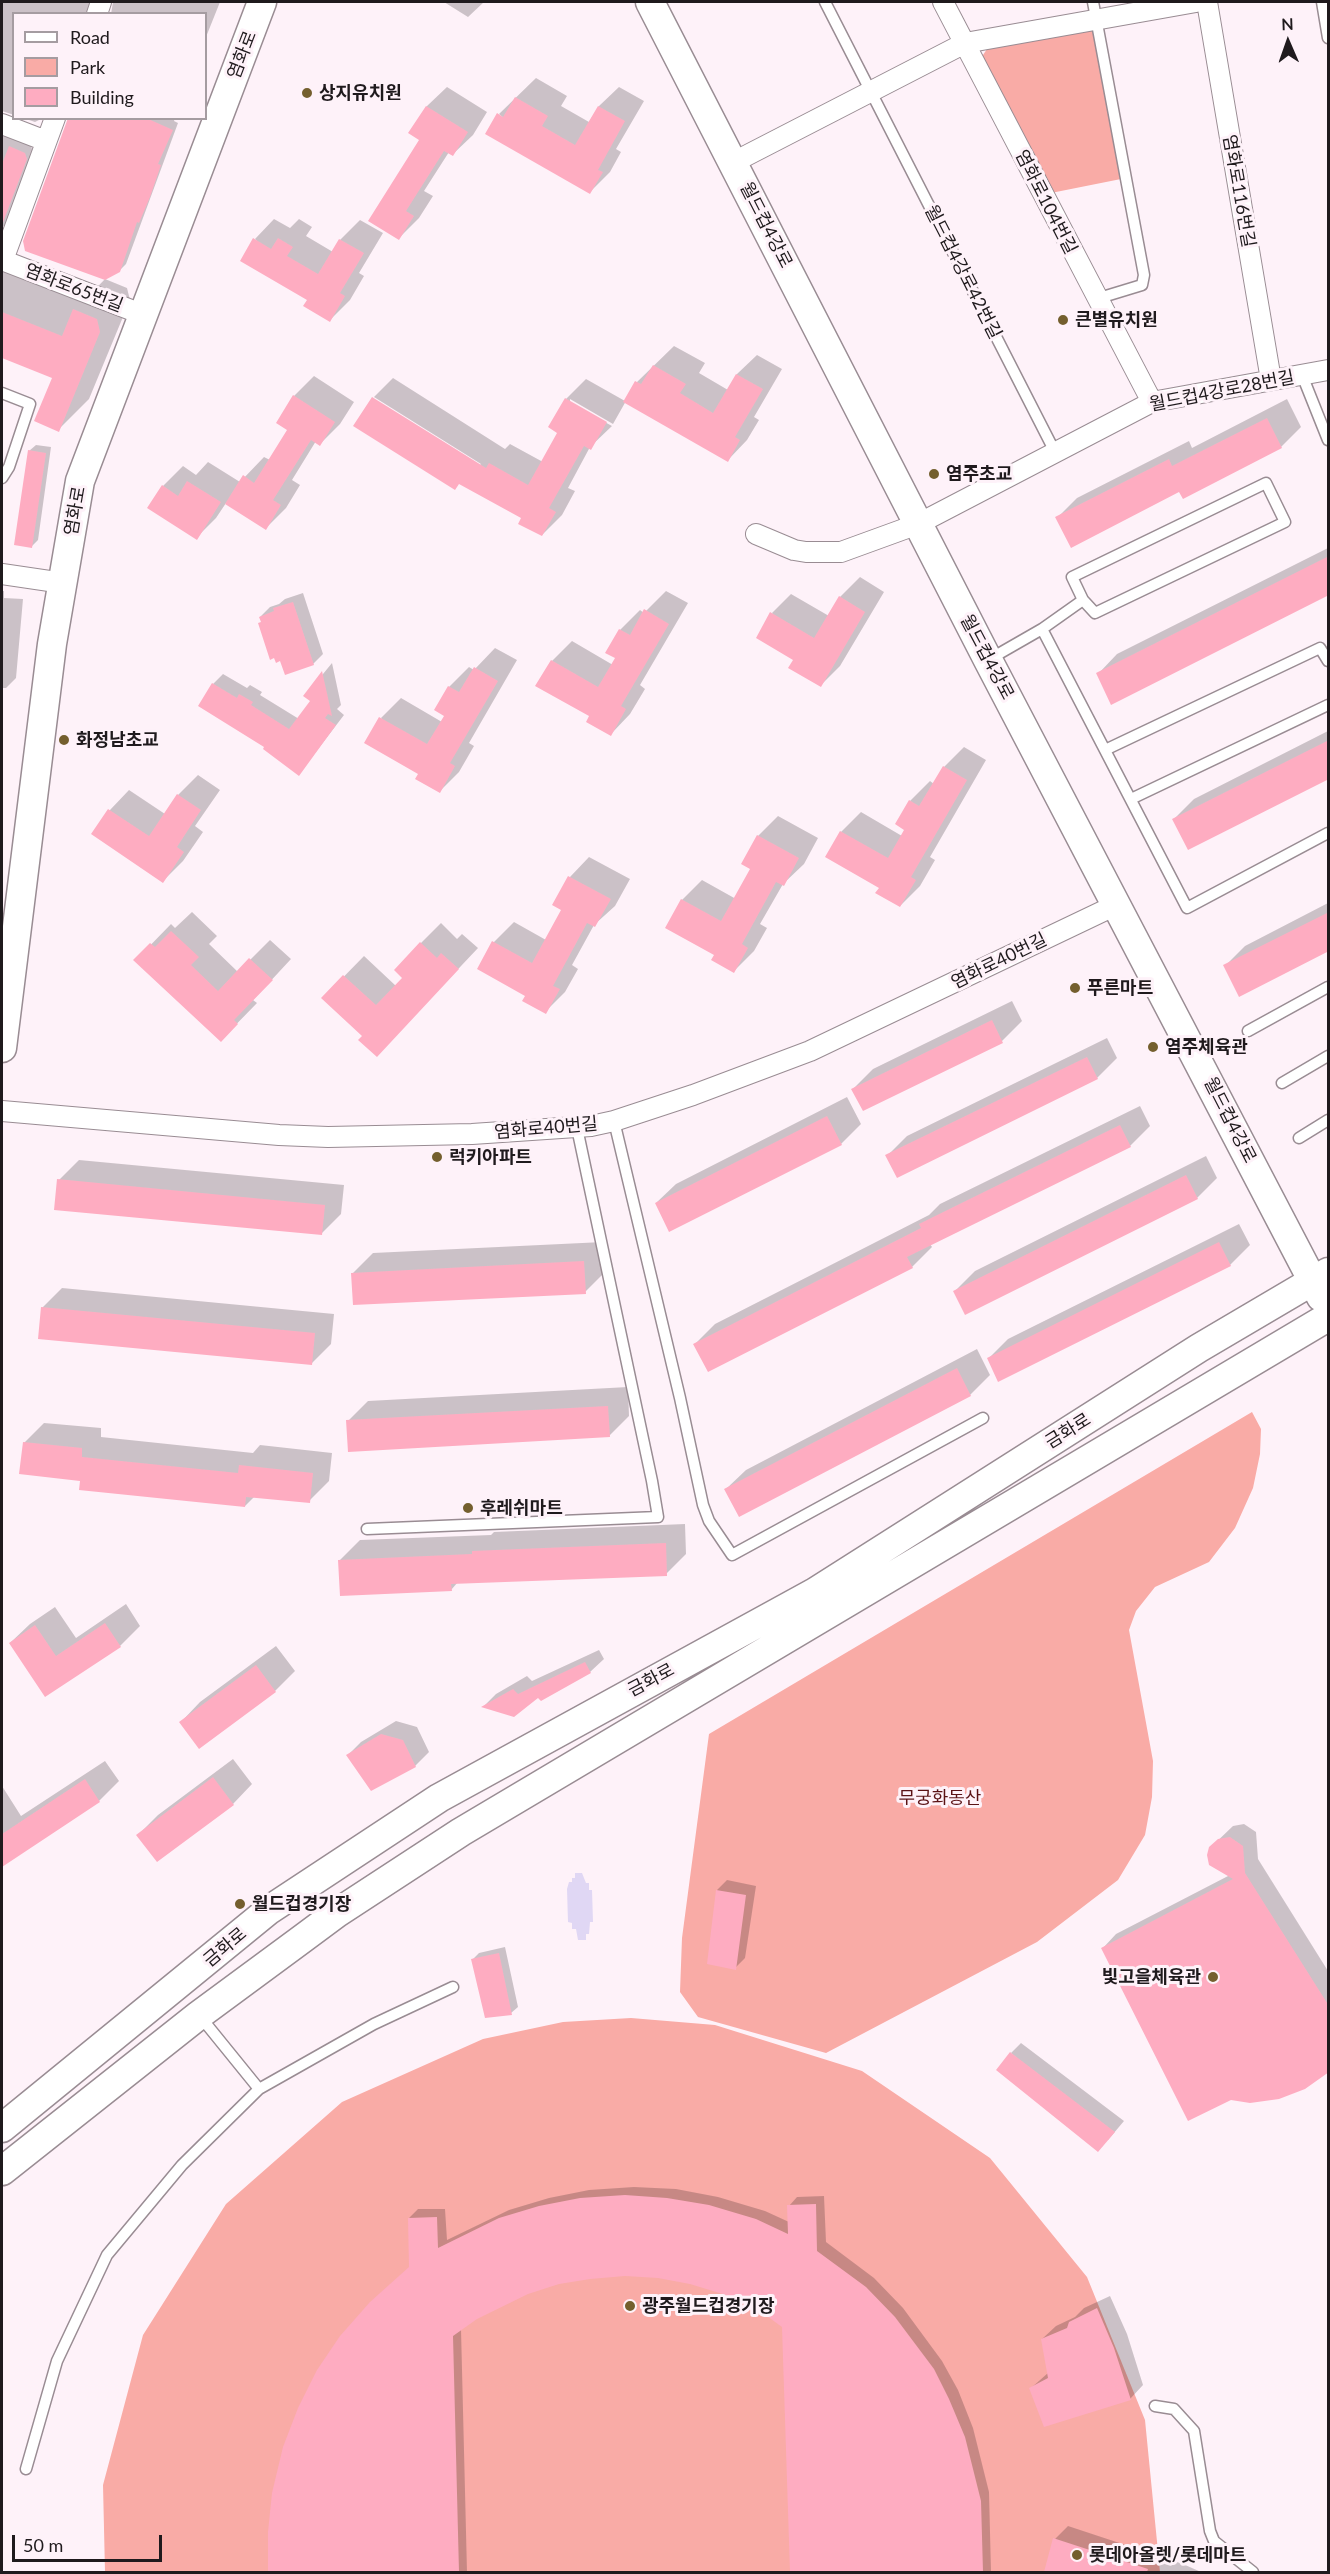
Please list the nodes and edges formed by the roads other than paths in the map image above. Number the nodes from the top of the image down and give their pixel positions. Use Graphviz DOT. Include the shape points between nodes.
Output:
graph roads {
  1 [pos="262,2"];
  2 [pos="650,2"];
  3 [pos="825,2"];
  4 [pos="943,2"];
  5 [pos="1196,2"];
  6 [pos="1207,2"];
  7 [pos="1322,2"];
  8 [pos="1095,11"];
  9 [pos="1329,38"];
  10 [pos="965,43"];
  11 [pos="871,92"];
  12 [pos="54,120"];
  13 [pos="2,124"];
  14 [pos="46,141"];
  15 [pos="734,162"];
  16 [pos="2,260"];
  17 [pos="1096,298"];
  18 [pos="144,315"];
  19 [pos="1329,370"];
  20 [pos="1302,375"];
  21 [pos="1271,380"];
  22 [pos="2,393"];
  23 [pos="1152,402"];
  24 [pos="1324,421"];
  25 [pos="1329,440"];
  26 [pos="1054,452"];
  27 [pos="5,466"];
  28 [pos="2,478"];
  29 [pos="918,524"];
  30 [pos="756,534"];
  31 [pos="2,574"];
  32 [pos="63,584"];
  33 [pos="1083,600"];
  34 [pos="1042,629"];
  35 [pos="988,660"];
  36 [pos="1329,661"];
  37 [pos="1329,705"];
  38 [pos="1105,750"];
  39 [pos="1131,799"];
  40 [pos="1329,833"];
  41 [pos="1118,904"];
  42 [pos="8,926"];
  43 [pos="1328,988"];
  44 [pos="1248,1031"];
  45 [pos="2,1048"];
  46 [pos="1329,1056"];
  47 [pos="1282,1083"];
  48 [pos="2,1111"];
  49 [pos="1329,1120"];
  50 [pos="614,1121"];
  51 [pos="577,1128"];
  52 [pos="1299,1138"];
  53 [pos="1321,1277"];
  54 [pos="1329,1311"];
  55 [pos="1329,1317"];
  56 [pos="983,1418"];
  57 [pos="367,1529"];
  58 [pos="453,1987"];
  59 [pos="199,2015"];
  60 [pos="260,2089"];
  61 [pos="2,2128"];
  62 [pos="2,2171"];
  63 [pos="1155,2406"];
  64 [pos="26,2469"];
  65 [pos="1253,2572"];
  1 -- 18 [label="main road, 염화로"];
  2 -- 15 [label="main road, 월드컵4강로"];
  3 -- 11 [label="lane, 월드컵4강로42번길"];
  4 -- 10 [label="street, 염화로104번길"];
  5 -- 8 [label="street"];
  6 -- 21 [label="street, 염화로116번길"];
  7 -- 9 [label="lane"];
  8 -- 10 [label="street"];
  8 -- 17 [label="lane" via="1144,275 1142,285"];
  10 -- 11 [label="street"];
  10 -- 17 [label="street, 염화로104번길"];
  11 -- 15 [label="street"];
  11 -- 26 [label="lane, 월드컵4강로42번길"];
  12 -- 14 [label="street, 염화로65번길"];
  13 -- 14 [label="street"];
  14 -- 16 [label="street, 염화로65번길"];
  15 -- 29 [label="main road, 월드컵4강로"];
  16 -- 18 [label="street, 염화로65번길"];
  17 -- 23 [label="street, 염화로104번길"];
  18 -- 32 [label="main road, 염화로" via="80,481"];
  19 -- 20 [label="street, 월드컵4강로28번길"];
  20 -- 21 [label="street, 월드컵4강로28번길"];
  20 -- 24 [label="lane"];
  21 -- 23 [label="street, 월드컵4강로28번길"];
  22 -- 27 [label="lane" via="30,404"];
  23 -- 26 [label="street, 월드컵4강로28번길"];
  24 -- 25 [label="lane"];
  26 -- 29 [label="street, 월드컵4강로28번길"];
  27 -- 28 [label="lane"];
  29 -- 30 [label="street, 월드컵4강로28번길" via="841,552 794,550"];
  29 -- 35 [label="main road, 월드컵4강로"];
  31 -- 32 [label="street"];
  32 -- 42 [label="main road, 염화로"];
  33 -- 33 [label="lane" via="1072,577 1266,483 1285,522 1095,614"];
  33 -- 34 [label="lane"];
  34 -- 35 [label="lane"];
  34 -- 38 [label="lane"];
  35 -- 41 [label="main road, 월드컵4강로"];
  36 -- 38 [label="lane" via="1320,648"];
  37 -- 39 [label="lane"];
  38 -- 39 [label="lane"];
  39 -- 40 [label="lane" via="1188,908"];
  41 -- 50 [label="street, 염화로40번길" via="810,1051"];
  41 -- 53 [label="main road, 월드컵4강로"];
  42 -- 45 [label="main road, 염화로"];
  43 -- 44 [label="lane"];
  46 -- 47 [label="lane"];
  48 -- 51 [label="street, 염화로40번길" via="328,1137"];
  49 -- 52 [label="lane"];
  50 -- 51 [label="street, 염화로40번길"];
  50 -- 56 [label="lane" via="703,1505 732,1555"];
  51 -- 57 [label="lane" via="658,1517"];
  53 -- 54 [label="main road, 월드컵4강로"];
  53 -- 61 [label="main road, 금화로" via="1199,1347 815,1592 439,1798 269,1910"];
  55 -- 59 [label="main road, 금화로" via="461,1832 337,1913"];
  58 -- 60 [label="lane" via="374,2024"];
  59 -- 60 [label="lane"];
  59 -- 62 [label="main road, 금화로"];
  60 -- 64 [label="lane" via="182,2165 107,2255 57,2361"];
  63 -- 65 [label="lane" via="1174,2409 1194,2431 1214,2541"];
}
